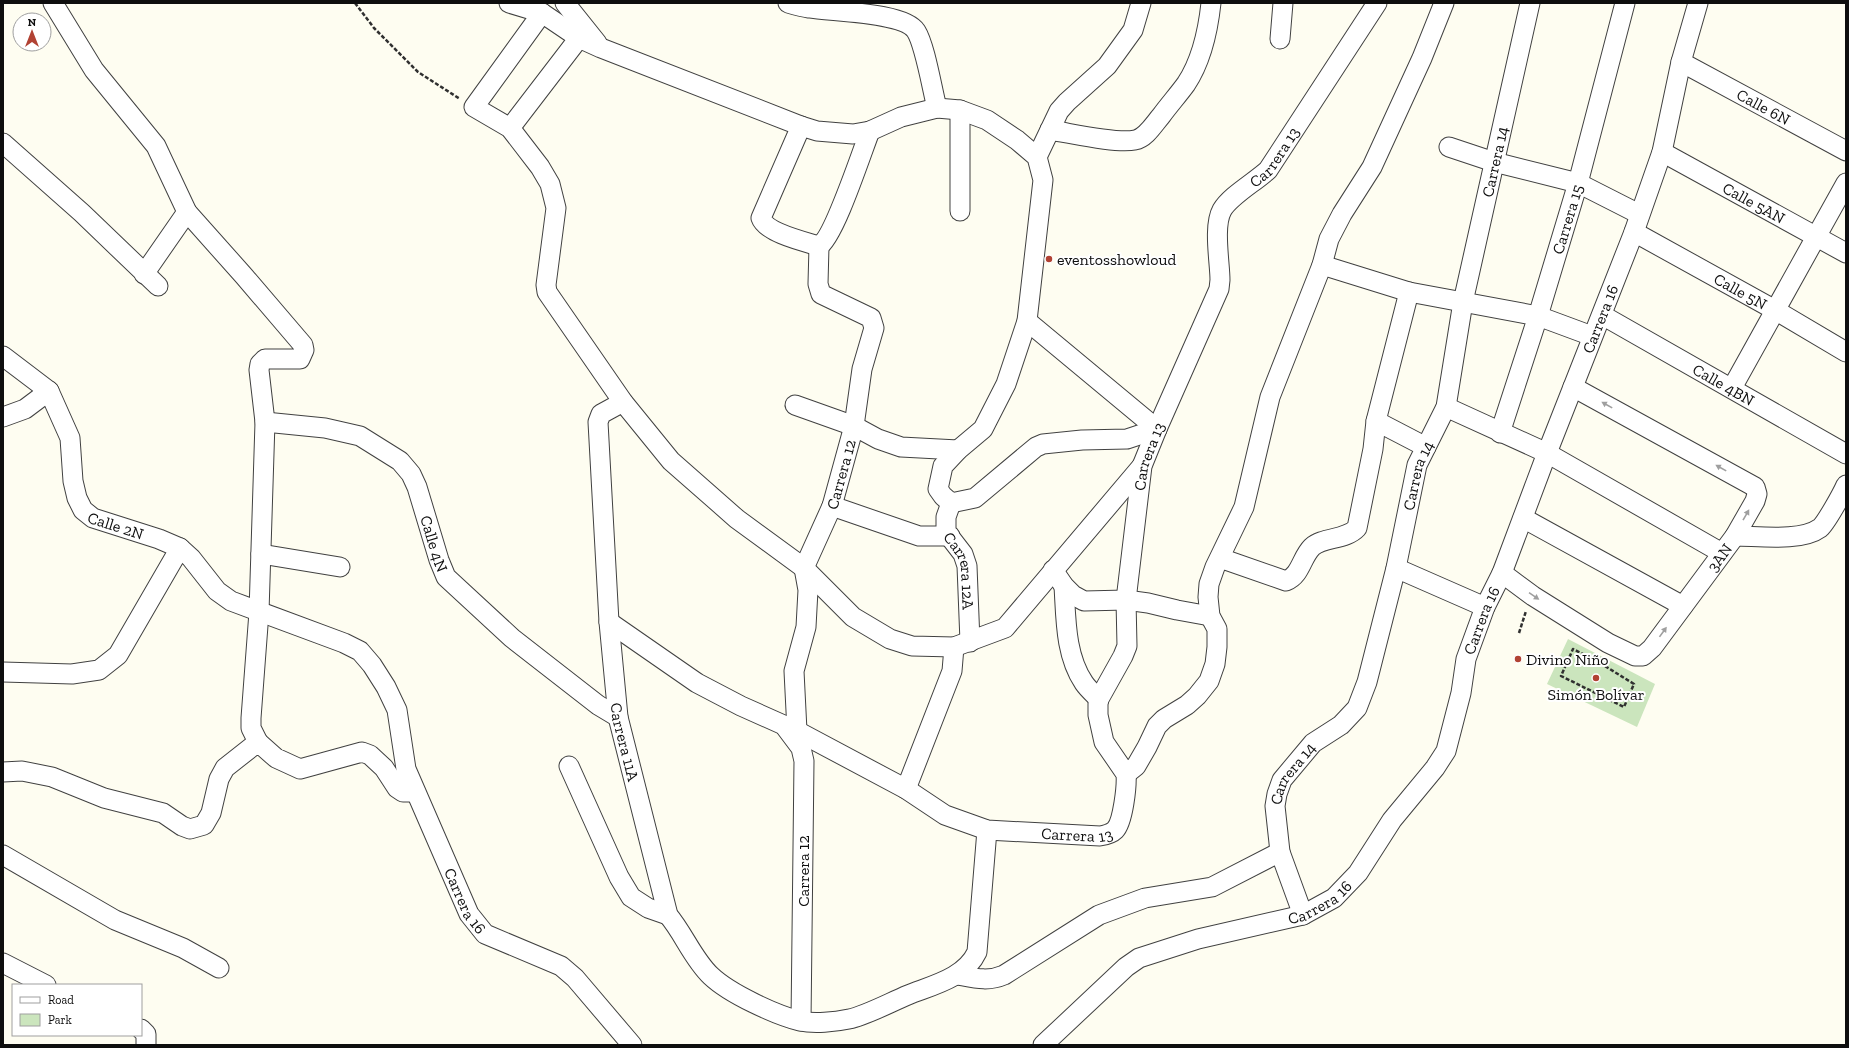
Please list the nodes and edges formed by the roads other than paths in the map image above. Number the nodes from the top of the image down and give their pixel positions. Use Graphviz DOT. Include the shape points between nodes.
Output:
graph roads {
  1 [pos="53,3"];
  2 [pos="509,3"];
  3 [pos="566,3"];
  4 [pos="788,3"];
  5 [pos="1141,3"];
  6 [pos="1211,3"];
  7 [pos="1283,3"];
  8 [pos="1377,3"];
  9 [pos="1444,3"];
  10 [pos="1530,3"];
  11 [pos="1625,3"];
  12 [pos="1698,3"];
  13 [pos="542,13"];
  14 [pos="579,38"];
  15 [pos="1280,39"];
  16 [pos="601,48"];
  17 [pos="1681,62"];
  18 [pos="937,108"];
  19 [pos="960,110"];
  20 [pos="801,126"];
  21 [pos="510,128"];
  22 [pos="1050,130"];
  23 [pos="870,131"];
  24 [pos="3,143"];
  25 [pos="1450,147"];
  26 [pos="1846,151"];
  27 [pos="1662,152"];
  28 [pos="1037,157"];
  29 [pos="1494,162"];
  30 [pos="1578,183"];
  31 [pos="1846,183"];
  32 [pos="960,211"];
  33 [pos="186,212"];
  34 [pos="1639,214"];
  35 [pos="1634,232"];
  36 [pos="1817,236"];
  37 [pos="820,246"];
  38 [pos="1846,253"];
  39 [pos="1322,265"];
  40 [pos="144,274"];
  41 [pos="158,286"];
  42 [pos="1409,292"];
  43 [pos="1463,302"];
  44 [pos="1775,310"];
  45 [pos="1602,315"];
  46 [pos="1538,316"];
  47 [pos="1027,321"];
  48 [pos="1592,336"];
  49 [pos="1846,352"];
  50 [pos="3,356"];
  51 [pos="1573,387"];
  52 [pos="1732,388"];
  53 [pos="49,391"];
  54 [pos="623,402"];
  55 [pos="795,405"];
  56 [pos="1446,407"];
  57 [pos="3,416"];
  58 [pos="1376,421"];
  59 [pos="265,422"];
  60 [pos="854,426"];
  61 [pos="1157,429"];
  62 [pos="1500,432"];
  63 [pos="1426,448"];
  64 [pos="958,450"];
  65 [pos="1547,454"];
  66 [pos="1846,454"];
  67 [pos="1142,466"];
  68 [pos="1846,485"];
  69 [pos="951,503"];
  70 [pos="832,506"];
  71 [pos="1523,518"];
  72 [pos="950,536"];
  73 [pos="1735,536"];
  74 [pos="180,548"];
  75 [pos="1722,553"];
  76 [pos="261,554"];
  77 [pos="1220,558"];
  78 [pos="340,567"];
  79 [pos="804,568"];
  80 [pos="1396,568"];
  81 [pos="1053,570"];
  82 [pos="1502,573"];
  83 [pos="1064,586"];
  84 [pos="1126,600"];
  85 [pos="1683,606"];
  86 [pos="1485,607"];
  87 [pos="259,612"];
  88 [pos="1210,616"];
  89 [pos="609,622"];
  90 [pos="962,644"];
  91 [pos="3,672"];
  92 [pos="1099,699"];
  93 [pos="618,717"];
  94 [pos="791,729"];
  95 [pos="258,742"];
  96 [pos="404,758"];
  97 [pos="569,766"];
  98 [pos="3,772"];
  99 [pos="1126,774"];
  100 [pos="906,789"];
  101 [pos="415,792"];
  102 [pos="987,830"];
  103 [pos="1280,852"];
  104 [pos="3,855"];
  105 [pos="668,915"];
  106 [pos="1303,915"];
  107 [pos="3,963"];
  108 [pos="219,968"];
  109 [pos="958,975"];
  110 [pos="44,984"];
  111 [pos="801,1021"];
  112 [pos="142,1031"];
  113 [pos="146,1045"];
  114 [pos="632,1045"];
  115 [pos="1043,1045"];
  1 -- 33 [label="street" via="94,70 156,146"];
  2 -- 13 [label="street"];
  3 -- 16 [label="street"];
  4 -- 18 [label="street" via="808,8 895,18 910,24 916,30 920,41"];
  5 -- 22 [label="street" via="1133,30 1107,66 1067,102"];
  6 -- 22 [label="street" via="1209,28 1199,58 1186,83 1142,137 1123,141"];
  7 -- 15 [label="street"];
  8 -- 61 [label="street, Carrera 13" via="1268,170 1222,210 1218,225 1219,290"];
  9 -- 39 [label="street" via="1372,167 1329,239"];
  10 -- 29 [label="street, Carrera 14"];
  11 -- 30 [label="street, Carrera 15"];
  12 -- 17 [label="street, Carrera 16"];
  13 -- 14 [label="street"];
  13 -- 21 [label="street" via="474,107"];
  14 -- 16 [label="street"];
  14 -- 21 [label="street"];
  16 -- 20 [label="street"];
  17 -- 26 [label="street, Calle 6N"];
  17 -- 27 [label="street, Carrera 16"];
  18 -- 19 [label="street"];
  18 -- 23 [label="street" via="901,117"];
  19 -- 28 [label="street" via="987,120"];
  19 -- 32 [label="street"];
  20 -- 23 [label="street" via="837,134"];
  20 -- 37 [label="street" via="761,218 768,227"];
  21 -- 54 [label="street" via="550,184 556,208 546,292"];
  22 -- 28 [label="street"];
  23 -- 37 [label="street" via="834,223"];
  24 -- 40 [label="street" via="82,213"];
  25 -- 29 [label="street"];
  27 -- 34 [label="street, Carrera 16"];
  27 -- 36 [label="street, Calle 5AN"];
  28 -- 47 [label="street" via="1043,180"];
  29 -- 30 [label="street"];
  29 -- 43 [label="street, Carrera 14"];
  30 -- 34 [label="street"];
  30 -- 46 [label="street, Carrera 15"];
  31 -- 36 [label="street"];
  33 -- 40 [label="street"];
  33 -- 59 [label="street" via="303,345 304,350 300,359 265,359 260,364"];
  34 -- 35 [label="street, Carrera 16"];
  35 -- 44 [label="street, Calle 5N"];
  35 -- 45 [label="street, Carrera 16"];
  36 -- 38 [label="street, Calle 5AN"];
  36 -- 44 [label="street"];
  37 -- 60 [label="street, Carrera 12" via="818,284 821,294 871,318 874,328 862,369"];
  39 -- 42 [label="street"];
  39 -- 77 [label="street" via="1270,397 1244,507"];
  40 -- 41 [label="street"];
  42 -- 43 [label="street"];
  42 -- 58 [label="street"];
  43 -- 46 [label="street"];
  43 -- 56 [label="street, Carrera 14"];
  44 -- 49 [label="street, Calle 5N"];
  44 -- 52 [label="street"];
  45 -- 48 [label="street, Carrera 16"];
  45 -- 52 [label="street, Calle 4BN"];
  46 -- 48 [label="street"];
  46 -- 62 [label="street, Carrera 15"];
  47 -- 61 [label="street"];
  47 -- 64 [label="street" via="1006,384 988,420 983,429"];
  48 -- 51 [label="street, Carrera 16"];
  50 -- 53 [label="street, Calle 2N"];
  51 -- 65 [label="street, Carrera 16"];
  73 -- 51 [label="street, 3AN, one-way" via="1757,494 1755,487"];
  52 -- 66 [label="street, Calle 4BN"];
  53 -- 57 [label="street" via="24,409"];
  53 -- 74 [label="street, Calle 2N" via="70,438 76,498 83,510 93,518"];
  54 -- 79 [label="street" via="671,461 737,518"];
  54 -- 89 [label="street, Carrera 11A" via="601,414 598,422"];
  55 -- 60 [label="street"];
  56 -- 62 [label="street"];
  56 -- 63 [label="street, Carrera 14"];
  58 -- 63 [label="street"];
  58 -- 77 [label="street" via="1363,506 1354,531 1313,546 1294,578 1286,581"];
  59 -- 76 [label="street"];
  59 -- 93 [label="street, Calle 4N" via="325,428 360,436 400,461 411,474 417,487 446,577 512,638 598,705"];
  60 -- 64 [label="street" via="878,439 901,447"];
  60 -- 70 [label="street, Carrera 12"];
  61 -- 67 [label="street, Carrera 13"];
  61 -- 69 [label="street" via="1127,439 1043,444 1036,447 975,498"];
  62 -- 65 [label="street"];
  63 -- 80 [label="street, Carrera 14" via="1417,465"];
  64 -- 69 [label="street" via="943,466 938,489"];
  65 -- 71 [label="street, Carrera 16"];
  65 -- 75 [label="street"];
  67 -- 81 [label="street"];
  67 -- 84 [label="street, Carrera 13"];
  68 -- 73 [label="street" via="1820,527 1807,534"];
  69 -- 72 [label="street, Carrera 12A" via="946,517 946,532"];
  70 -- 72 [label="street" via="919,536"];
  70 -- 79 [label="street, Carrera 12"];
  71 -- 82 [label="street, Carrera 16"];
  71 -- 85 [label="street"];
  72 -- 90 [label="street, Carrera 12A" via="963,554 967,566"];
  73 -- 75 [label="street, 3AN"];
  74 -- 87 [label="street, Calle 2N" via="192,558 217,590 231,601"];
  74 -- 91 [label="street" via="118,655 99,670 72,674"];
  75 -- 85 [label="street, 3AN"];
  76 -- 78 [label="street"];
  76 -- 87 [label="street"];
  77 -- 88 [label="street" via="1209,584"];
  79 -- 90 [label="street" via="853,617 890,639 912,646"];
  79 -- 94 [label="street" via="808,590 806,627 794,671"];
  80 -- 86 [label="street"];
  80 -- 103 [label="street, Carrera 14" via="1367,682 1357,708 1341,725 1313,743 1282,780 1275,806"];
  81 -- 83 [label="street"];
  81 -- 90 [label="street" via="1005,628"];
  82 -- 85 [label="street, 3AN, one-way" via="1533,596 1608,643 1635,656 1643,656 1652,648"];
  82 -- 86 [label="street, Carrera 16"];
  83 -- 84 [label="street" via="1072,595 1084,601"];
  83 -- 92 [label="street" via="1068,641 1074,664 1084,683"];
  84 -- 88 [label="street" via="1148,602"];
  84 -- 92 [label="street, Carrera 13" via="1125,651"];
  86 -- 106 [label="street, Carrera 16" via="1466,659 1461,693 1446,751 1392,820 1358,873 1334,898"];
  87 -- 95 [label="street" via="251,718 251,728"];
  87 -- 96 [label="street, Calle 2N" via="360,651 386,686 397,710"];
  88 -- 99 [label="street" via="1217,629 1217,647 1209,681 1187,705 1157,726 1136,766"];
  89 -- 93 [label="street, Carrera 11A"];
  89 -- 94 [label="street" via="697,683"];
  90 -- 100 [label="street, Carrera 12A"];
  92 -- 99 [label="street" via="1098,715 1104,742"];
  93 -- 105 [label="street, Carrera 11A"];
  94 -- 100 [label="street"];
  94 -- 111 [label="street, Carrera 12" via="801,748 804,761"];
  95 -- 98 [label="street" via="225,768 219,780 211,813 204,825 199,828 190,829 163,813 104,798 52,777 22,771"];
  95 -- 101 [label="street" via="276,758 300,769 362,752 370,755 384,768 397,788 403,792"];
  96 -- 101 [label="street, Carrera 16"];
  97 -- 105 [label="street" via="619,877 631,897 648,908"];
  99 -- 102 [label="street, Carrera 13" via="1121,817 1116,829 1109,834 1100,836"];
  100 -- 102 [label="street" via="945,815"];
  101 -- 114 [label="street, Carrera 16" via="469,914 485,934 562,966"];
  102 -- 109 [label="street" via="978,952 973,961"];
  103 -- 106 [label="street, Carrera 14"];
  103 -- 109 [label="street" via="1212,887 1145,898 1099,915 995,979"];
  104 -- 108 [label="street" via="115,920 182,948"];
  105 -- 111 [label="street, Carrera 11A" via="695,957 712,977 759,1005"];
  106 -- 115 [label="street, Carrera 16" via="1198,939 1139,958 1126,967"];
  107 -- 110 [label="street"];
  109 -- 111 [label="street, Carrera 11A" via="850,1019"];
  112 -- 113 [label="street" via="146,1034"];
}
